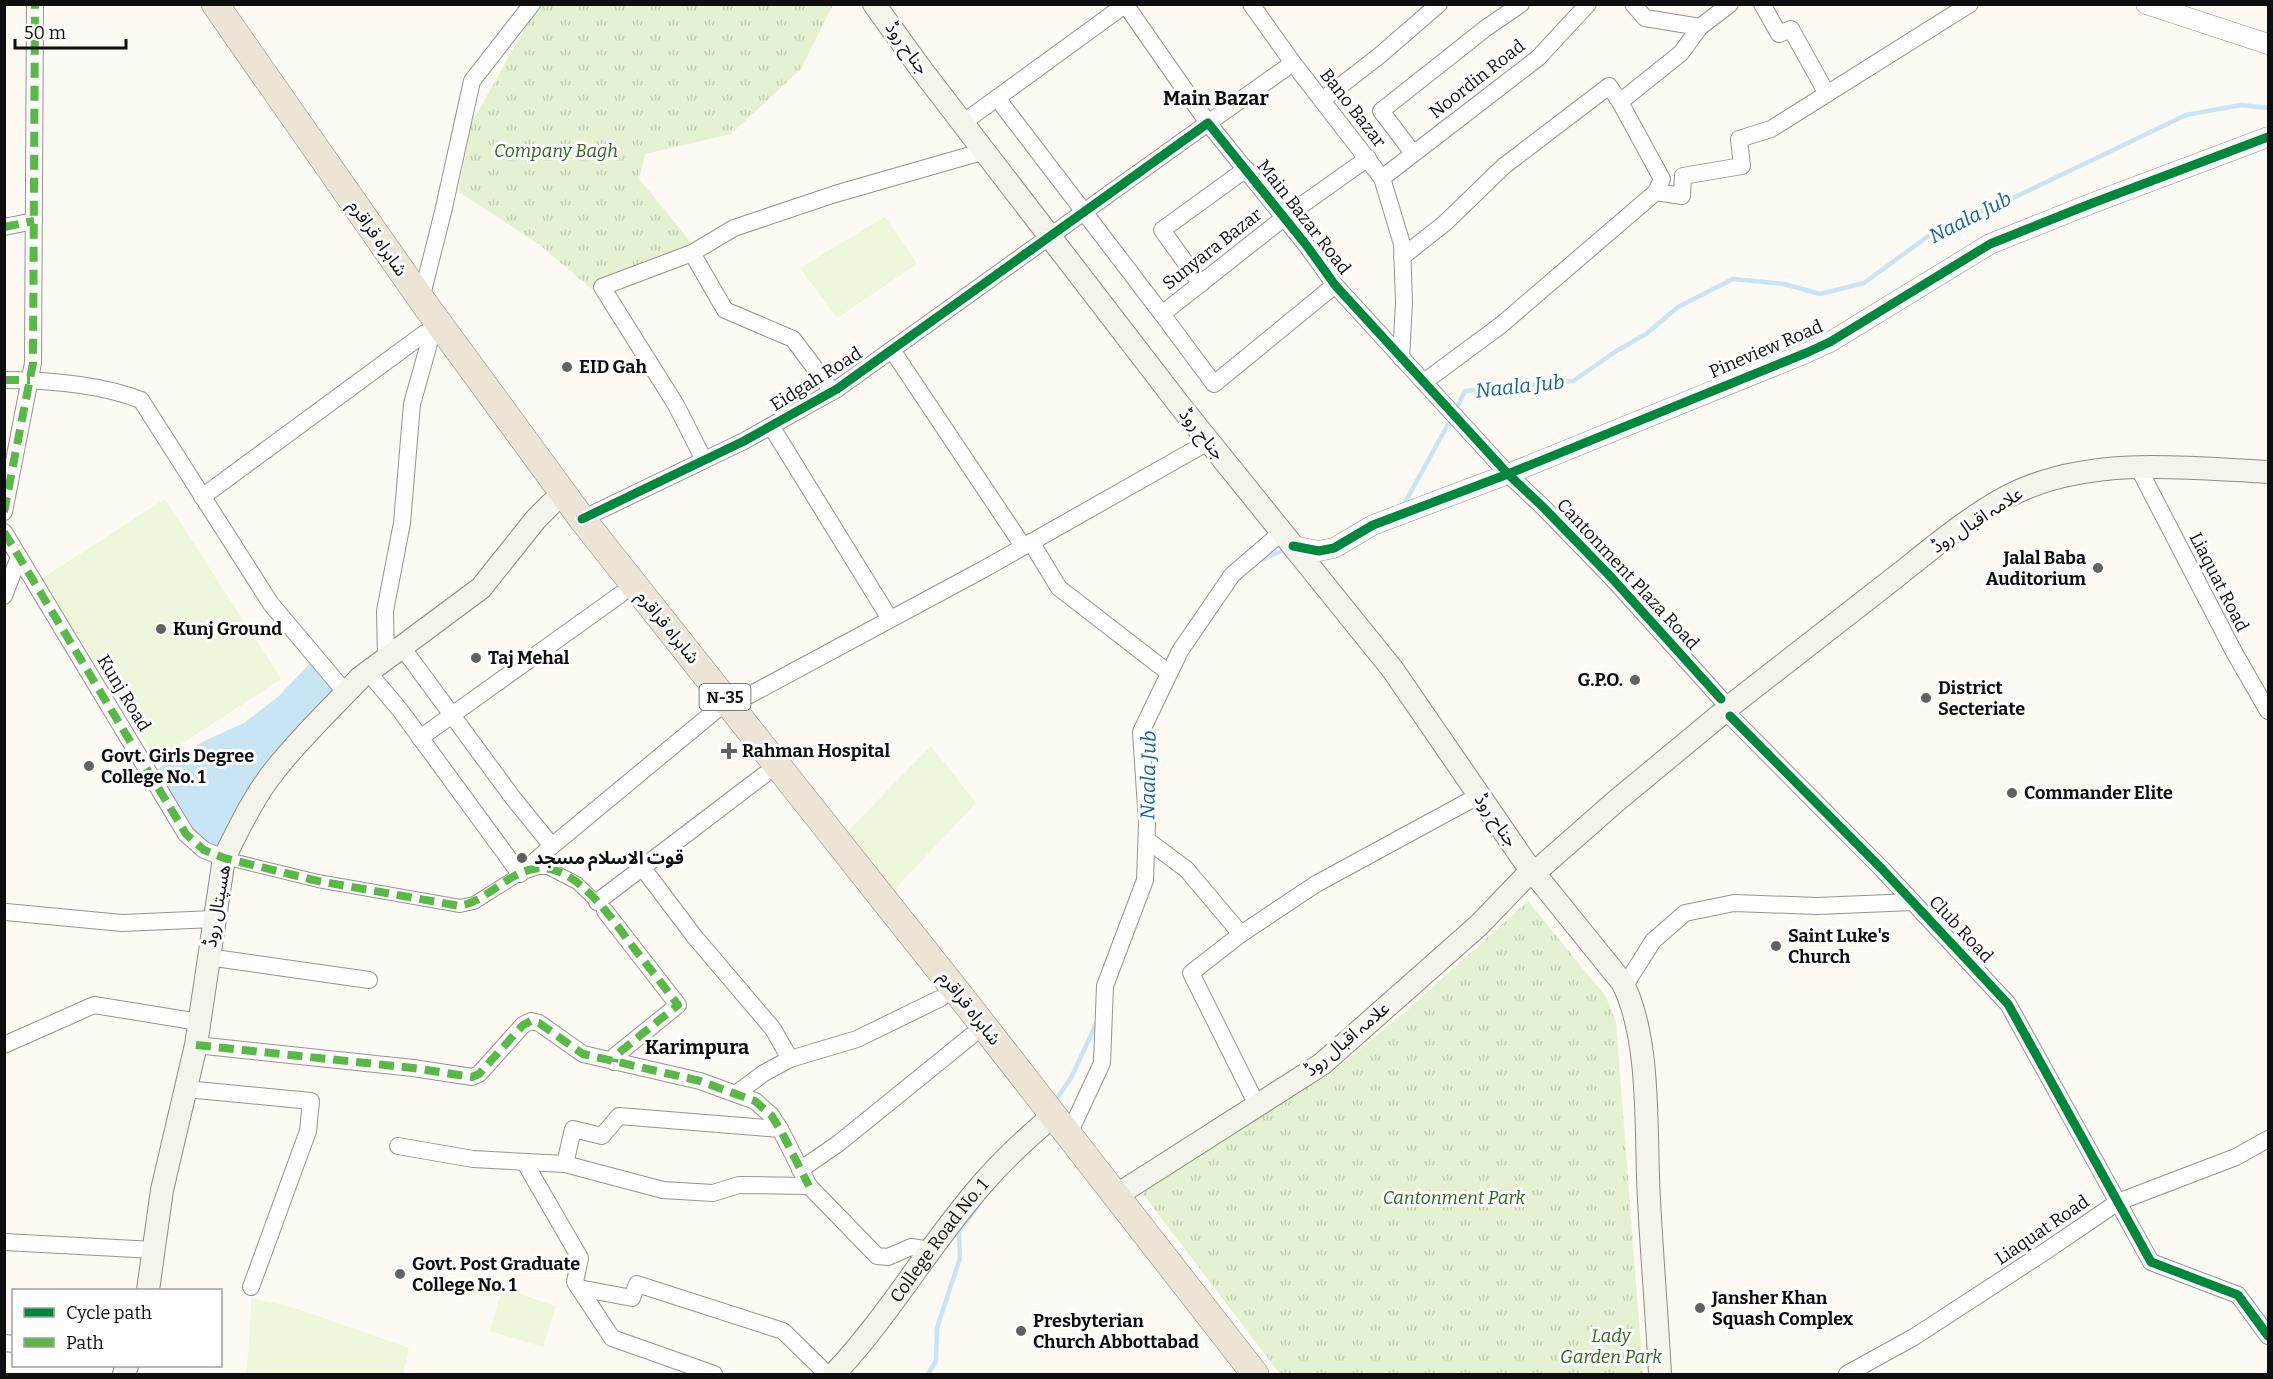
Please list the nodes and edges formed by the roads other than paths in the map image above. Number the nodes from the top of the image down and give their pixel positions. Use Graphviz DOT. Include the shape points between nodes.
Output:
graph roads {
  1 [pos="35,4"];
  2 [pos="195,4"];
  3 [pos="215,4"];
  4 [pos="532,4"];
  5 [pos="874,4"];
  6 [pos="1439,4"];
  7 [pos="1521,4"];
  8 [pos="1588,4"];
  9 [pos="1633,4"];
  10 [pos="1730,4"];
  11 [pos="1762,4"];
  12 [pos="1970,4"];
  13 [pos="2146,4"];
  14 [pos="1126,5"];
  15 [pos="1253,5"];
  16 [pos="1700,27"];
  17 [pos="2268,44"];
  18 [pos="1293,63"];
  19 [pos="1827,94"];
  20 [pos="997,98"];
  21 [pos="1322,100"];
  22 [pos="1620,102"];
  23 [pos="963,122"];
  24 [pos="1208,123"];
  25 [pos="2268,137"];
  26 [pos="985,151"];
  27 [pos="1413,153"];
  28 [pos="1368,158"];
  29 [pos="1246,169"];
  30 [pos="1382,178"];
  31 [pos="1656,192"];
  32 [pos="1083,212"];
  33 [pos="1285,217"];
  34 [pos="34,221"];
  35 [pos="4,227"];
  36 [pos="1050,237"];
  37 [pos="692,254"];
  38 [pos="1402,257"];
  39 [pos="1202,284"];
  40 [pos="1335,285"];
  41 [pos="421,298"];
  42 [pos="1161,314"];
  43 [pos="428,337"];
  44 [pos="892,350"];
  45 [pos="1401,358"];
  46 [pos="4,380"];
  47 [pos="30,380"];
  48 [pos="1424,382"];
  49 [pos="832,391"];
  50 [pos="771,426"];
  51 [pos="1208,442"];
  52 [pos="704,460"];
  53 [pos="2139,469"];
  54 [pos="2268,472"];
  55 [pos="1508,474"];
  56 [pos="6,494"];
  57 [pos="202,497"];
  58 [pos="551,504"];
  59 [pos="4,512"];
  60 [pos="582,519"];
  61 [pos="4,532"];
  62 [pos="1288,539"];
  63 [pos="1027,544"];
  64 [pos="1334,548"];
  65 [pos="20,557"];
  66 [pos="1323,582"];
  67 [pos="621,594"];
  68 [pos="4,596"];
  69 [pos="890,619"];
  70 [pos="385,659"];
  71 [pos="1168,673"];
  72 [pos="346,693"];
  73 [pos="723,708"];
  74 [pos="1726,708"];
  75 [pos="2268,711"];
  76 [pos="452,715"];
  77 [pos="420,738"];
  78 [pos="764,775"];
  79 [pos="1478,796"];
  80 [pos="1147,840"];
  81 [pos="552,846"];
  82 [pos="224,858"];
  83 [pos="642,867"];
  84 [pos="1533,872"];
  85 [pos="520,874"];
  86 [pos="1913,902"];
  87 [pos="601,906"];
  88 [pos="6,912"];
  89 [pos="214,919"];
  90 [pos="1241,934"];
  91 [pos="208,957"];
  92 [pos="369,980"];
  93 [pos="1624,987"];
  94 [pos="941,998"];
  95 [pos="199,1022"];
  96 [pos="971,1036"];
  97 [pos="4,1045"];
  98 [pos="196,1045"];
  99 [pos="790,1059"];
  100 [pos="614,1062"];
  101 [pos="186,1089"];
  102 [pos="736,1093"];
  103 [pos="1257,1105"];
  104 [pos="1055,1125"];
  105 [pos="780,1129"];
  106 [pos="2268,1139"];
  107 [pos="398,1146"];
  108 [pos="525,1162"];
  109 [pos="565,1164"];
  110 [pos="800,1170"];
  111 [pos="809,1186"];
  112 [pos="1117,1195"];
  113 [pos="2118,1202"];
  114 [pos="4,1242"];
  115 [pos="154,1250"];
  116 [pos="931,1250"];
  117 [pos="251,1287"];
  118 [pos="579,1288"];
  119 [pos="148,1289"];
  120 [pos="2268,1336"];
  121 [pos="1871,1368"];
  122 [pos="714,1374"];
  123 [pos="827,1374"];
  124 [pos="834,1374"];
  125 [pos="1235,1374"];
  126 [pos="1255,1374"];
  127 [pos="1660,1374"];
  128 [pos="1847,1374"];
  1 -- 34 [label="street"];
  2 -- 43 [label="highway, شاہراہ قراقرم / N-35"];
  3 -- 41 [label="highway, شاہراہ قراقرم / N-35"];
  4 -- 41 [label="street" via="472,81"];
  5 -- 23 [label="main road, جناح روڈ"];
  6 -- 21 [label="street"];
  7 -- 27 [label="street" via="1381,111"];
  8 -- 27 [label="street, Noordin Road" via="1538,58"];
  9 -- 16 [label="street" via="1645,18"];
  10 -- 16 [label="street"];
  11 -- 19 [label="street" via="1779,34 1791,29"];
  12 -- 19 [label="street"];
  13 -- 17 [label="street"];
  14 -- 20 [label="street"];
  14 -- 24 [label="street, Main Bazar Road"];
  15 -- 18 [label="street, Bano Bazar"];
  16 -- 22 [label="street" via="1681,53"];
  18 -- 21 [label="street, Bano Bazar"];
  18 -- 24 [label="street"];
  19 -- 31 [label="street" via="1771,129 1739,139 1742,166 1683,176 1682,196"];
  20 -- 23 [label="street"];
  20 -- 32 [label="street"];
  21 -- 28 [label="street, Bano Bazar"];
  22 -- 31 [label="street" via="1662,179"];
  22 -- 38 [label="street" via="1609,86 1504,166 1445,223"];
  23 -- 26 [label="main road, جناح روڈ"];
  24 -- 29 [label="street, Main Bazar Road"];
  24 -- 32 [label="street"];
  25 -- 55 [label="street, Pineview Road" via="1990,244 1822,345"];
  26 -- 36 [label="main road, جناح روڈ"];
  26 -- 37 [label="street" via="835,194 735,228"];
  27 -- 30 [label="street, Noordin Road"];
  28 -- 30 [label="street, Bano Bazar"];
  28 -- 33 [label="street, Sunyara Bazar"];
  29 -- 33 [label="street, Main Bazar Road"];
  29 -- 39 [label="street" via="1162,230"];
  30 -- 38 [label="street, Bano Bazar" via="1402,244"];
  31 -- 48 [label="street" via="1501,325"];
  32 -- 36 [label="street"];
  32 -- 42 [label="street"];
  33 -- 39 [label="street, Sunyara Bazar"];
  33 -- 40 [label="street, Main Bazar Road"];
  34 -- 35 [label="street"];
  34 -- 47 [label="street"];
  36 -- 44 [label="street, Eidgah Road"];
  36 -- 51 [label="main road, جناح روڈ"];
  37 -- 49 [label="street" via="725,310 793,339"];
  37 -- 52 [label="street" via="602,287"];
  38 -- 45 [label="street, Bano Bazar"];
  39 -- 42 [label="street, Sunyara Bazar"];
  40 -- 42 [label="street, Sunyara Bazar" via="1214,384"];
  40 -- 45 [label="street, Main Bazar Road"];
  41 -- 60 [label="highway, شاہراہ قراقرم / N-35"];
  43 -- 57 [label="street"];
  43 -- 58 [label="highway, شاہراہ قراقرم / N-35"];
  43 -- 70 [label="street" via="412,404 402,523 385,612"];
  44 -- 49 [label="street, Eidgah Road"];
  44 -- 63 [label="street"];
  45 -- 48 [label="street, Main Bazar Road"];
  46 -- 47 [label="street"];
  47 -- 56 [label="street"];
  47 -- 57 [label="street" via="123,393 141,400"];
  48 -- 55 [label="street, Main Bazar Road"];
  49 -- 50 [label="street, Eidgah Road"];
  50 -- 52 [label="street, Eidgah Road"];
  50 -- 69 [label="street"];
  51 -- 62 [label="main road, جناح روڈ"];
  51 -- 63 [label="street"];
  52 -- 60 [label="street, Eidgah Road"];
  53 -- 54 [label="main road, علامہ اقبال روڈ"];
  53 -- 74 [label="main road, علامہ اقبال روڈ" via="2099,470 2052,480 2003,499 1944,539"];
  53 -- 75 [label="street, Liaquat Road"];
  55 -- 64 [label="street, Pineview Road" via="1373,525"];
  55 -- 74 [label="street, Cantonment Plaza Road" via="1611,577"];
  56 -- 59 [label="street"];
  57 -- 72 [label="street" via="271,604"];
  58 -- 67 [label="highway, شاہراہ قراقرم / N-35"];
  58 -- 70 [label="main road, ھسپتال روڈ" via="481,588"];
  60 -- 73 [label="highway, شاہراہ قراقرم / N-35"];
  61 -- 65 [label="street, Kunj Road"];
  62 -- 64 [label="street" via="1319,551"];
  62 -- 66 [label="main road, جناح روڈ"];
  62 -- 71 [label="street" via="1232,574"];
  63 -- 69 [label="street"];
  63 -- 71 [label="street" via="1059,588"];
  64 -- 66 [label="street" via="1327,558"];
  65 -- 68 [label="street"];
  65 -- 82 [label="street, Kunj Road" via="186,834 204,850"];
  66 -- 79 [label="main road, جناح روڈ" via="1393,670"];
  67 -- 73 [label="highway, شاہراہ قراقرم / N-35"];
  67 -- 76 [label="street"];
  69 -- 73 [label="street"];
  70 -- 72 [label="main road, ھسپتال روڈ"];
  70 -- 76 [label="street"];
  70 -- 77 [label="street"];
  71 -- 80 [label="street" via="1141,732"];
  72 -- 82 [label="main road, ھسپتال روڈ" via="275,770 252,802"];
  73 -- 78 [label="highway, شاہراہ قراقرم / N-35"];
  73 -- 81 [label="street"];
  73 -- 104 [label="highway, شاہراہ قراقرم / N-35" via="833,838"];
  74 -- 84 [label="main road, علامہ اقبال روڈ"];
  74 -- 86 [label="street, Club Road"];
  76 -- 77 [label="street"];
  76 -- 81 [label="street"];
  77 -- 85 [label="street"];
  78 -- 83 [label="street"];
  78 -- 94 [label="highway, شاہراہ قراقرم / N-35"];
  79 -- 84 [label="main road, جناح روڈ"];
  79 -- 90 [label="street" via="1316,884"];
  80 -- 90 [label="street" via="1186,869"];
  80 -- 104 [label="street" via="1145,880 1105,986 1102,1063"];
  81 -- 85 [label="street"];
  82 -- 85 [label="street" via="318,881 460,906 474,903"];
  82 -- 89 [label="main road, ھسپتال روڈ"];
  83 -- 87 [label="street"];
  83 -- 99 [label="street" via="773,1029"];
  84 -- 93 [label="main road, جناح روڈ"];
  84 -- 103 [label="main road, علامہ اقبال روڈ" via="1322,1064"];
  85 -- 87 [label="street" via="538,868 555,871 577,883"];
  86 -- 93 [label="street" via="1817,906 1734,903 1685,913 1653,941"];
  86 -- 113 [label="street, Club Road" via="2008,1004"];
  87 -- 100 [label="street" via="678,1005 615,1056"];
  88 -- 89 [label="street" via="122,923"];
  89 -- 91 [label="main road, ھسپتال روڈ"];
  90 -- 103 [label="street" via="1191,973"];
  91 -- 92 [label="street"];
  91 -- 95 [label="main road, ھسپتال روڈ"];
  93 -- 127 [label="main road, جناح روڈ" via="1631,1001 1642,1052"];
  94 -- 96 [label="highway, شاہراہ قراقرم / N-35"];
  94 -- 99 [label="street" via="857,1039"];
  95 -- 97 [label="street" via="94,1005"];
  95 -- 98 [label="main road, ھسپتال روڈ"];
  96 -- 104 [label="highway, شاہراہ قراقرم / N-35"];
  96 -- 110 [label="street"];
  98 -- 100 [label="street" via="472,1077 531,1021 584,1054"];
  98 -- 101 [label="main road, ھسپتال روڈ"];
  99 -- 102 [label="street"];
  100 -- 102 [label="street"];
  101 -- 115 [label="main road, ھسپتال روڈ" via="162,1190"];
  101 -- 117 [label="street" via="311,1101 308,1131"];
  102 -- 105 [label="street" via="755,1101"];
  103 -- 112 [label="main road, علامہ اقبال روڈ"];
  104 -- 112 [label="highway, شاہراہ قراقرم / N-35"];
  104 -- 116 [label="main road, College Road No. 1" via="984,1182"];
  104 -- 125 [label="highway, شاہراہ قراقرم / N-35"];
  105 -- 109 [label="street" via="619,1116 602,1136 573,1129"];
  105 -- 110 [label="street"];
  106 -- 113 [label="street, Liaquat Road" via="2236,1157"];
  107 -- 108 [label="street" via="473,1159"];
  108 -- 109 [label="street"];
  108 -- 118 [label="street" via="580,1258 575,1282"];
  109 -- 111 [label="street" via="663,1190 713,1193 739,1185"];
  110 -- 111 [label="street"];
  111 -- 116 [label="street" via="877,1256 888,1257 911,1247"];
  112 -- 126 [label="highway, شاہراہ قراقرم / N-35"];
  113 -- 120 [label="street, Club Road" via="2151,1262 2238,1295"];
  113 -- 121 [label="street, Liaquat Road"];
  114 -- 115 [label="street"];
  115 -- 119 [label="main road, ھسپتال روڈ"];
  116 -- 124 [label="main road, College Road No. 1" via="874,1328"];
  118 -- 122 [label="street" via="612,1338"];
  118 -- 123 [label="street" via="632,1298 637,1284 783,1330"];
  121 -- 128 [label="street, Liaquat Road"];
}
